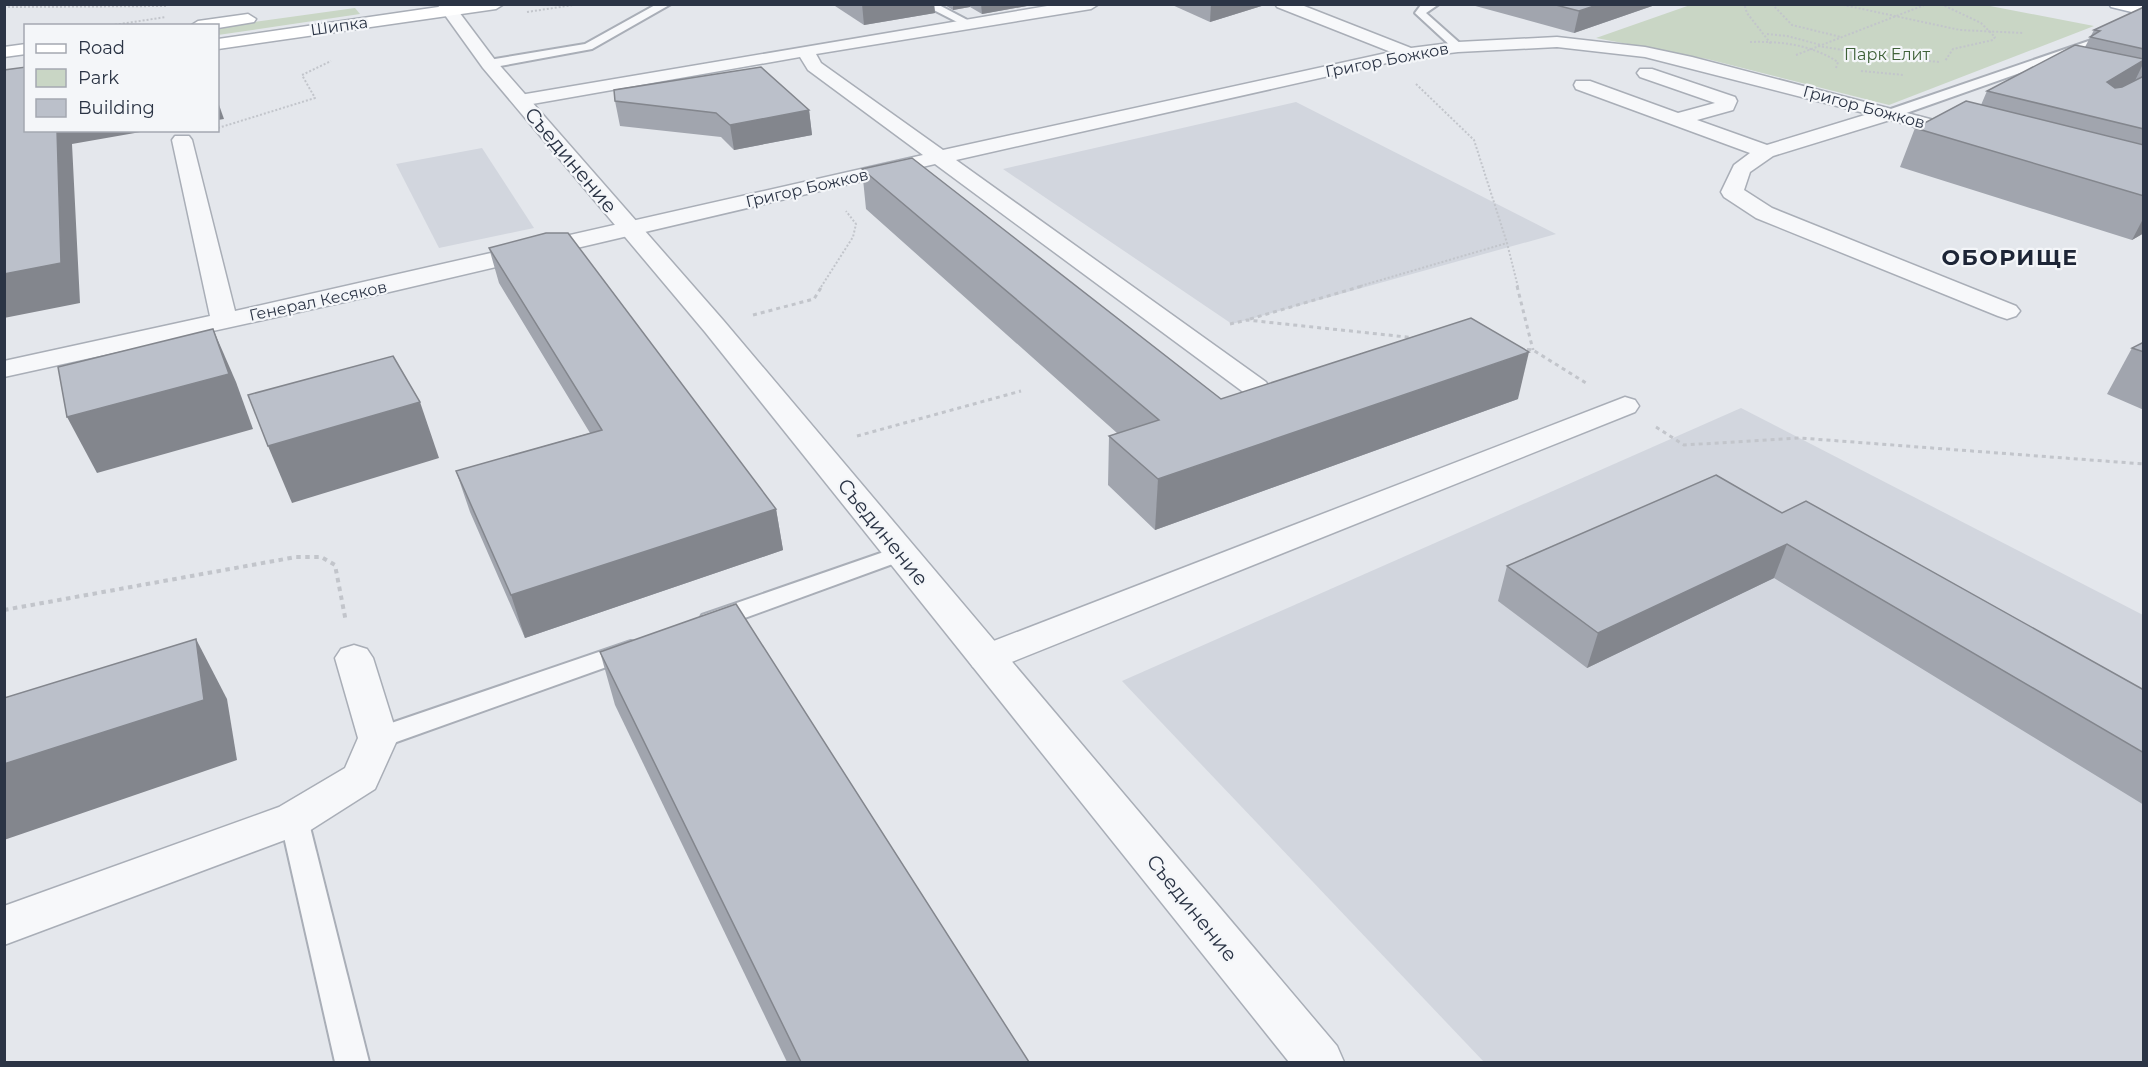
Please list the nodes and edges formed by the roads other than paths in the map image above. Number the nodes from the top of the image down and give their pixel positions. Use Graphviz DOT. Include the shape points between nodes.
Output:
graph roads {
  1 [pos="496,4"];
  2 [pos="927,4"];
  3 [pos="1091,4"];
  4 [pos="1283,4"];
  5 [pos="1434,4"];
  6 [pos="660,5"];
  7 [pos="447,8"];
  8 [pos="269,16"];
  9 [pos="212,24"];
  10 [pos="969,24"];
  11 [pos="2141,26"];
  12 [pos="219,44"];
  13 [pos="1458,47"];
  14 [pos="24,49"];
  15 [pos="805,51"];
  16 [pos="4,52"];
  17 [pos="1408,53"];
  18 [pos="489,64"];
  19 [pos="2025,66"];
  20 [pos="2048,71"];
  21 [pos="1646,73"];
  22 [pos="1583,85"];
  23 [pos="521,100"];
  24 [pos="1890,114"];
  25 [pos="1678,119"];
  26 [pos="182,140"];
  27 [pos="1994,142"];
  28 [pos="1766,152"];
  29 [pos="940,157"];
  30 [pos="630,229"];
  31 [pos="2007,311"];
  32 [pos="224,321"];
  33 [pos="4,369"];
  34 [pos="1256,388"];
  35 [pos="1624,406"];
  36 [pos="901,553"];
  37 [pos="690,628"];
  38 [pos="656,640"];
  39 [pos="354,658"];
  40 [pos="986,658"];
  41 [pos="378,738"];
  42 [pos="294,819"];
  43 [pos="4,926"];
  44 [pos="352,1062"];
  45 [pos="1319,1062"];
  1 -- 7 [label="main road, Шипка"];
  2 -- 10 [label="lane"];
  3 -- 10 [label="street"];
  4 -- 17 [label="street"];
  5 -- 13 [label="lane" via="1420,13"];
  6 -- 18 [label="lane" via="588,47"];
  7 -- 12 [label="main road, Шипка"];
  7 -- 18 [label="street, Съединение"];
  8 -- 9 [label="main road"];
  10 -- 15 [label="street"];
  11 -- 19 [label="lane"];
  13 -- 17 [label="street, Григор Божков"];
  13 -- 24 [label="street, Григор Божков" via="1557,42 1645,52"];
  14 -- 16 [label="main road"];
  15 -- 23 [label="street"];
  15 -- 29 [label="street" via="814,66"];
  17 -- 29 [label="street, Григор Божков"];
  18 -- 23 [label="street, Съединение"];
  19 -- 20 [label="lane"];
  19 -- 24 [label="lane"];
  21 -- 25 [label="street" via="1728,101 1726,106"];
  22 -- 25 [label="street"];
  23 -- 30 [label="street, Съединение"];
  24 -- 27 [label="street, Григор Божков"];
  24 -- 28 [label="street"];
  25 -- 28 [label="street"];
  26 -- 32 [label="street"];
  28 -- 31 [label="street" via="1741,169 1732,192 1764,213"];
  29 -- 30 [label="street, Григор Божков"];
  29 -- 34 [label="street"];
  30 -- 32 [label="street, Генерал Кесяков"];
  30 -- 36 [label="street, Съединение"];
  32 -- 33 [label="street, Генерал Кесяков"];
  35 -- 40 [label="street"];
  36 -- 37 [label="lane"];
  36 -- 40 [label="street, Съединение"];
  38 -- 41 [label="lane"];
  39 -- 41 [label="street"];
  40 -- 45 [label="street, Съединение"];
  41 -- 42 [label="street" via="361,778"];
  42 -- 43 [label="street"];
  42 -- 44 [label="lane"];
}
